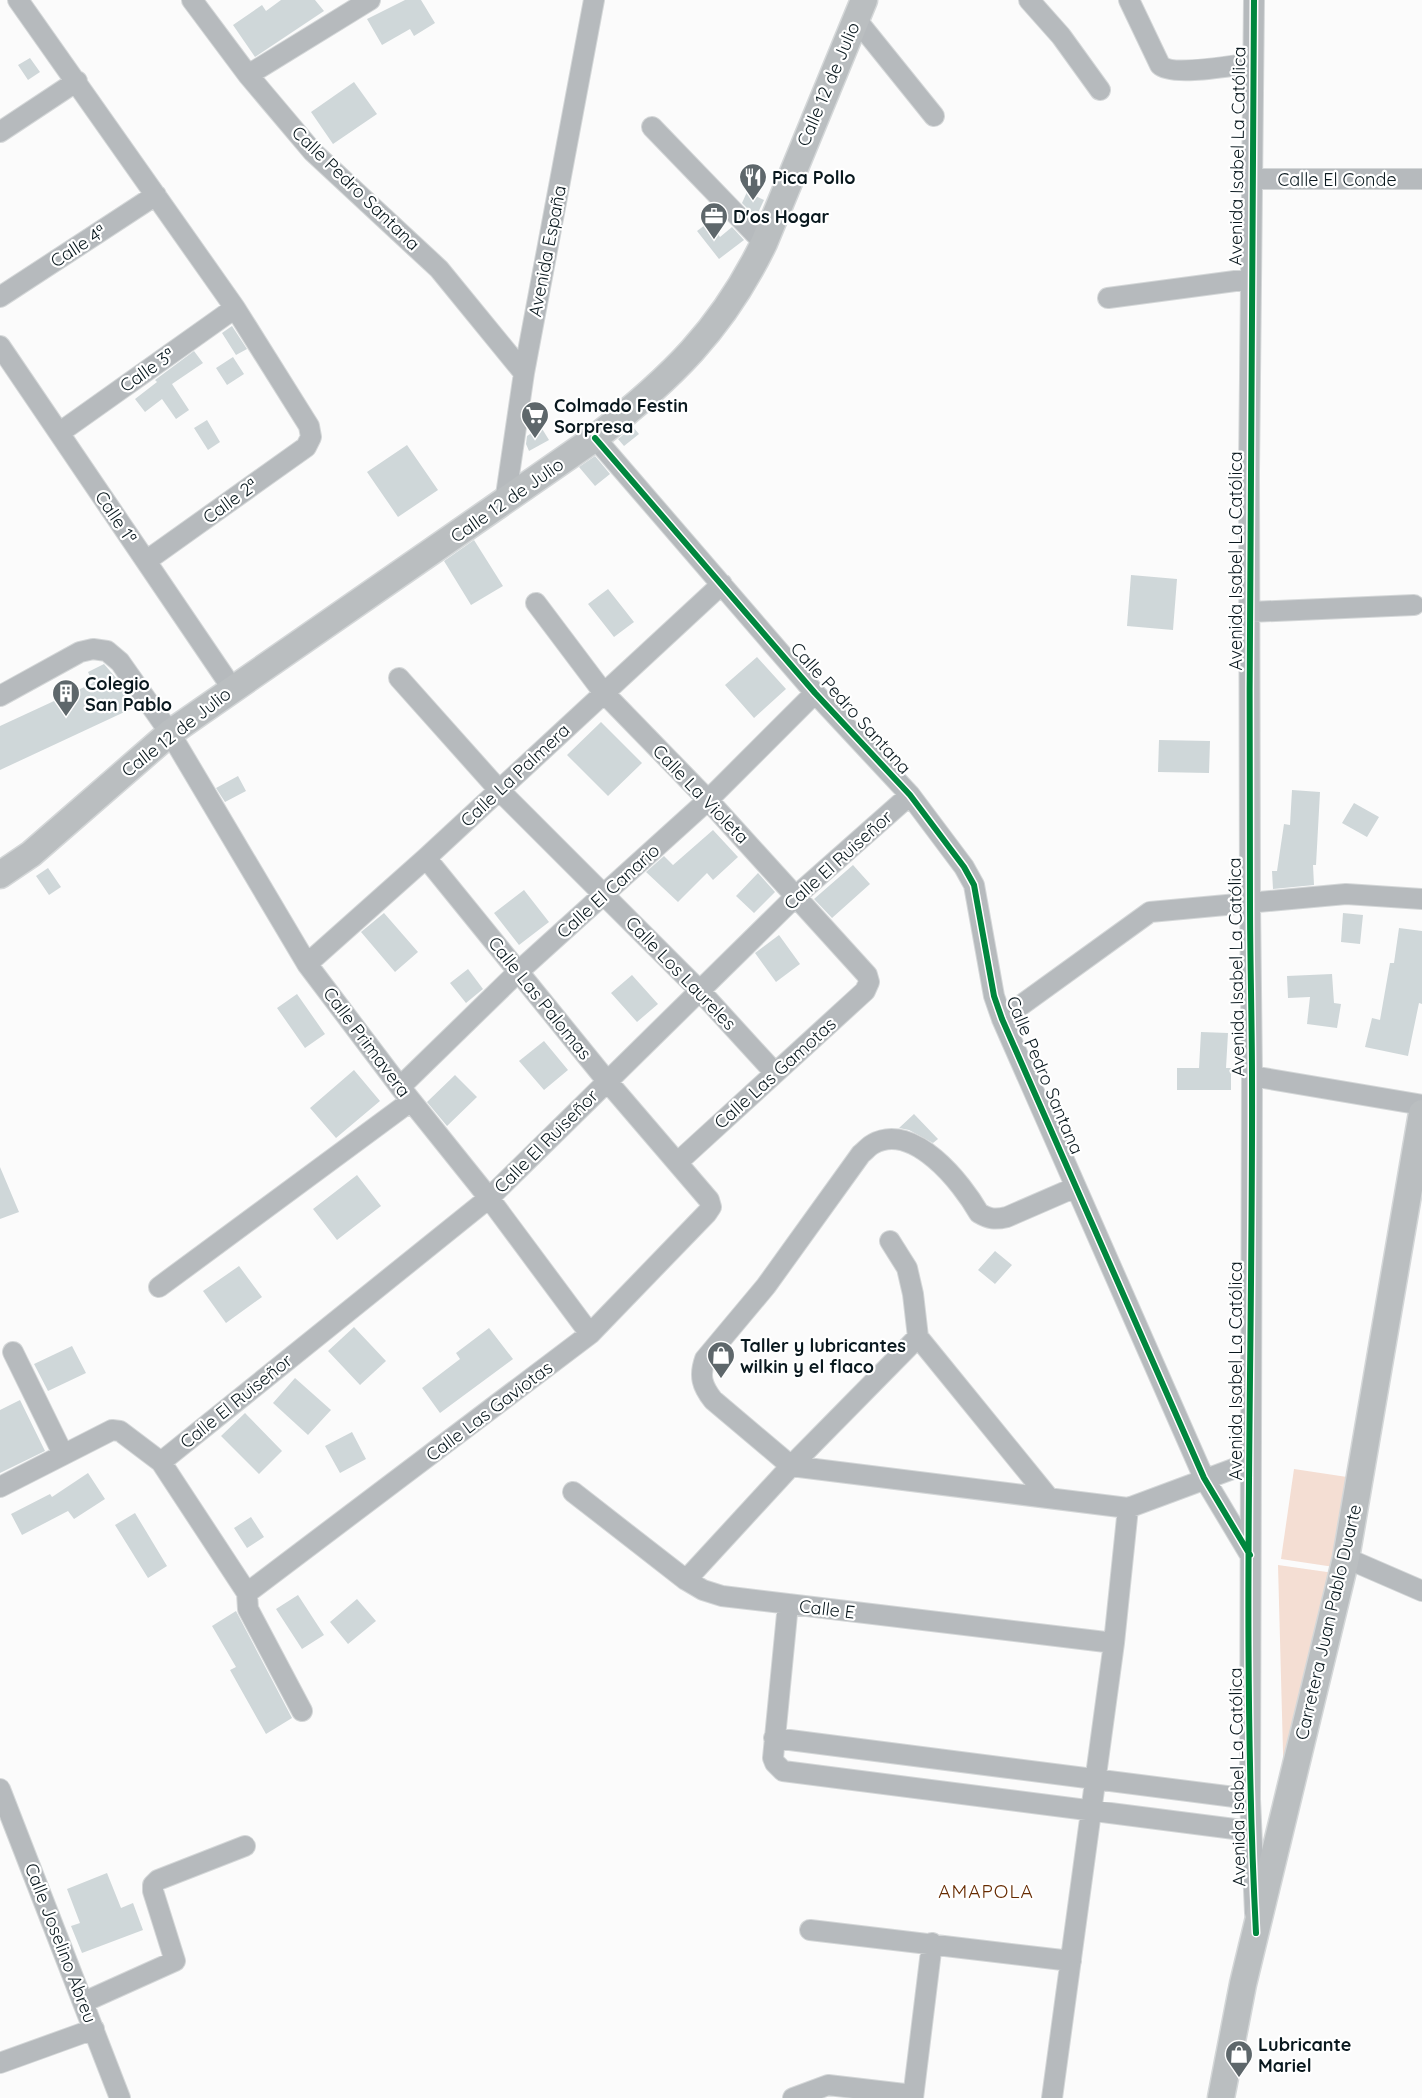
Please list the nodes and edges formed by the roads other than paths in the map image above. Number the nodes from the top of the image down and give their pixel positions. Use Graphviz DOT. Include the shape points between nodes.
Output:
graph roads {
  1 [pos="18,0"];
  2 [pos="192,0"];
  3 [pos="370,0"];
  4 [pos="594,0"];
  5 [pos="1029,0"];
  6 [pos="1129,0"];
  7 [pos="1254,0"];
  8 [pos="860,9"];
  9 [pos="1253,63"];
  10 [pos="248,75"];
  11 [pos="77,81"];
  12 [pos="1100,90"];
  13 [pos="934,116"];
  14 [pos="652,127"];
  15 [pos="0,132"];
  16 [pos="1252,179"];
  17 [pos="1422,179"];
  18 [pos="156,195"];
  19 [pos="764,243"];
  20 [pos="1250,279"];
  21 [pos="0,296"];
  22 [pos="1108,298"];
  23 [pos="235,308"];
  24 [pos="0,346"];
  25 [pos="524,374"];
  26 [pos="59,433"];
  27 [pos="596,438"];
  28 [pos="505,502"];
  29 [pos="146,562"];
  30 [pos="722,584"];
  31 [pos="536,603"];
  32 [pos="1414,605"];
  33 [pos="1251,612"];
  34 [pos="399,678"];
  35 [pos="232,688"];
  36 [pos="603,692"];
  37 [pos="815,693"];
  38 [pos="0,696"];
  39 [pos="170,732"];
  40 [pos="499,790"];
  41 [pos="910,795"];
  42 [pos="708,800"];
  43 [pos="426,858"];
  44 [pos="0,875"];
  45 [pos="604,894"];
  46 [pos="797,896"];
  47 [pos="1422,899"];
  48 [pos="1250,902"];
  49 [pos="307,964"];
  50 [pos="519,971"];
  51 [pos="869,982"];
  52 [pos="700,992"];
  53 [pos="1002,1019"];
  54 [pos="775,1073"];
  55 [pos="1252,1076"];
  56 [pos="607,1081"];
  57 [pos="406,1094"];
  58 [pos="1422,1105"];
  59 [pos="1422,1113"];
  60 [pos="678,1162"];
  61 [pos="1076,1187"];
  62 [pos="489,1198"];
  63 [pos="711,1207"];
  64 [pos="890,1240"];
  65 [pos="159,1287"];
  66 [pos="590,1334"];
  67 [pos="918,1337"];
  68 [pos="13,1352"];
  69 [pos="63,1454"];
  70 [pos="160,1462"];
  71 [pos="1249,1463"];
  72 [pos="791,1466"];
  73 [pos="1204,1478"];
  74 [pos="0,1487"];
  75 [pos="573,1492"];
  76 [pos="1049,1498"];
  77 [pos="1128,1508"];
  78 [pos="1250,1555"];
  79 [pos="1346,1558"];
  80 [pos="686,1580"];
  81 [pos="1422,1591"];
  82 [pos="247,1593"];
  83 [pos="788,1604"];
  84 [pos="1114,1643"];
  85 [pos="302,1711"];
  86 [pos="774,1738"];
  87 [pos="1095,1779"];
  88 [pos="0,1789"];
  89 [pos="1250,1799"];
  90 [pos="1091,1811"];
  91 [pos="1250,1831"];
  92 [pos="245,1846"];
  93 [pos="810,1930"];
  94 [pos="1256,1933"];
  95 [pos="932,1943"];
  96 [pos="1071,1961"];
  97 [pos="84,2002"];
  98 [pos="94,2029"];
  99 [pos="0,2063"];
  100 [pos="913,2097"];
  101 [pos="120,2098"];
  102 [pos="793,2098"];
  103 [pos="1052,2098"];
  104 [pos="1221,2098"];
  1 -- 11 [label="street"];
  2 -- 10 [label="street, Calle Pedro Santana"];
  3 -- 10 [label="street"];
  4 -- 25 [label="street, Avenida España"];
  5 -- 12 [label="street"];
  6 -- 9 [label="street" via="1160,65 1166,69 1178,71"];
  7 -- 9 [label="street, Avenida Isabel La Católica"];
  8 -- 13 [label="street"];
  8 -- 19 [label="main road, Calle 12 de Julio"];
  9 -- 16 [label="street, Avenida Isabel La Católica"];
  10 -- 25 [label="street, Calle Pedro Santana" via="314,152 439,269"];
  11 -- 15 [label="street"];
  11 -- 18 [label="street"];
  14 -- 19 [label="street"];
  16 -- 17 [label="street, Calle El Conde"];
  16 -- 20 [label="street, Avenida Isabel La Católica"];
  18 -- 21 [label="street, Calle 4ª"];
  18 -- 23 [label="street"];
  19 -- 27 [label="main road, Calle 12 de Julio" via="746,280 701,342 639,403"];
  20 -- 22 [label="street"];
  20 -- 33 [label="street, Avenida Isabel La Católica"];
  23 -- 26 [label="street, Calle 3ª"];
  23 -- 29 [label="street, Calle 2ª" via="309,426 310,437 306,446"];
  24 -- 26 [label="street, Calle 1ª"];
  25 -- 28 [label="street, Avenida España"];
  26 -- 29 [label="street, Calle 1ª"];
  27 -- 28 [label="main road, Calle 12 de Julio"];
  27 -- 30 [label="street, Calle Pedro Santana"];
  28 -- 35 [label="main road, Calle 12 de Julio"];
  29 -- 35 [label="street, Calle 1ª"];
  30 -- 36 [label="street, Calle La Palmera"];
  30 -- 37 [label="street, Calle Pedro Santana"];
  31 -- 36 [label="street, Calle La Violeta"];
  32 -- 33 [label="street"];
  33 -- 48 [label="street, Avenida Isabel La Católica"];
  34 -- 40 [label="street, Calle Los Laureles"];
  35 -- 39 [label="main road, Calle 12 de Julio"];
  36 -- 40 [label="street, Calle La Palmera"];
  36 -- 42 [label="street, Calle La Violeta"];
  37 -- 41 [label="street, Calle Pedro Santana"];
  37 -- 42 [label="street, Calle El Canario"];
  38 -- 39 [label="street, Calle Primavera" via="80,652 93,649 107,651 120,662"];
  39 -- 44 [label="main road, Calle 12 de Julio" via="31,854"];
  39 -- 49 [label="street, Calle Primavera"];
  40 -- 43 [label="street, Calle La Palmera"];
  40 -- 45 [label="street, Calle Los Laureles"];
  41 -- 46 [label="street, Calle El Ruiseñor"];
  41 -- 53 [label="street, Calle Pedro Santana" via="974,885 994,996"];
  42 -- 45 [label="street, Calle El Canario"];
  42 -- 46 [label="street, Calle La Violeta"];
  43 -- 49 [label="street, Calle La Palmera"];
  43 -- 50 [label="street, Calle Las Palomas"];
  45 -- 50 [label="street, Calle El Canario"];
  45 -- 52 [label="street, Calle Los Laureles"];
  46 -- 51 [label="street, Calle La Violeta" via="867,975"];
  46 -- 52 [label="street, Calle El Ruiseñor"];
  47 -- 48 [label="street" via="1346,894"];
  48 -- 53 [label="street" via="1150,912"];
  48 -- 55 [label="street, Avenida Isabel La Católica"];
  49 -- 57 [label="street, Calle Primavera"];
  50 -- 56 [label="street, Calle Las Palomas"];
  50 -- 57 [label="street, Calle El Canario"];
  51 -- 54 [label="street, Calle Las Gamotas" via="865,991"];
  52 -- 54 [label="street, Calle Los Laureles"];
  52 -- 56 [label="street, Calle El Ruiseñor"];
  53 -- 61 [label="street, Calle Pedro Santana"];
  54 -- 60 [label="street, Calle Las Gamotas"];
  55 -- 58 [label="street"];
  55 -- 71 [label="street, Avenida Isabel La Católica"];
  56 -- 60 [label="street, Calle Las Palomas"];
  56 -- 62 [label="street, Calle El Ruiseñor"];
  57 -- 62 [label="street, Calle Primavera"];
  57 -- 65 [label="street, Calle El Canario"];
  59 -- 79 [label="main road, Carretera Juan Pablo Duarte"];
  60 -- 63 [label="street, Calle Las Palomas" via="709,1200"];
  61 -- 72 [label="street" via="995,1220 979,1213 939,1161 925,1150 908,1142 890,1140 874,1143 861,1154 766,1286 705,1358 701,1369 701,1380 713,1400"];
  61 -- 73 [label="street, Calle Pedro Santana"];
  62 -- 66 [label="street, Calle Primavera"];
  62 -- 70 [label="street, Calle El Ruiseñor"];
  63 -- 66 [label="street, Calle Las Gaviotas"];
  64 -- 67 [label="street" via="907,1268 914,1294"];
  66 -- 82 [label="street, Calle Las Gaviotas"];
  67 -- 72 [label="street"];
  67 -- 76 [label="street"];
  68 -- 69 [label="street"];
  69 -- 70 [label="street" via="112,1430 120,1432"];
  69 -- 74 [label="street"];
  70 -- 82 [label="street"];
  71 -- 73 [label="street"];
  71 -- 78 [label="street, Avenida Isabel La Católica"];
  72 -- 76 [label="street"];
  72 -- 80 [label="street"];
  73 -- 77 [label="street"];
  73 -- 78 [label="street, Calle Pedro Santana"];
  75 -- 80 [label="street, Calle E"];
  76 -- 77 [label="street"];
  77 -- 84 [label="street"];
  78 -- 89 [label="street, Avenida Isabel La Católica"];
  79 -- 81 [label="street"];
  79 -- 94 [label="main road, Carretera Juan Pablo Duarte"];
  80 -- 83 [label="street, Calle E" via="722,1596"];
  82 -- 85 [label="street" via="248,1609"];
  83 -- 84 [label="street, Calle E"];
  83 -- 86 [label="street"];
  84 -- 87 [label="street"];
  86 -- 87 [label="street"];
  86 -- 90 [label="street" via="773,1758 778,1767 788,1773"];
  87 -- 89 [label="street"];
  87 -- 90 [label="street"];
  88 -- 97 [label="street, Calle Joselino Abreu"];
  89 -- 91 [label="street, Avenida Isabel La Católica"];
  90 -- 91 [label="street"];
  90 -- 96 [label="street"];
  91 -- 94 [label="street, Avenida Isabel La Católica"];
  92 -- 97 [label="street" via="158,1880 153,1891 175,1961"];
  93 -- 95 [label="street"];
  94 -- 104 [label="main road, Carretera Juan Pablo Duarte"];
  95 -- 96 [label="street"];
  95 -- 100 [label="street"];
  96 -- 103 [label="street"];
  97 -- 98 [label="street, Calle Joselino Abreu"];
  98 -- 99 [label="street"];
  98 -- 101 [label="street, Calle Joselino Abreu"];
  100 -- 102 [label="street" via="828,2084"];
}
